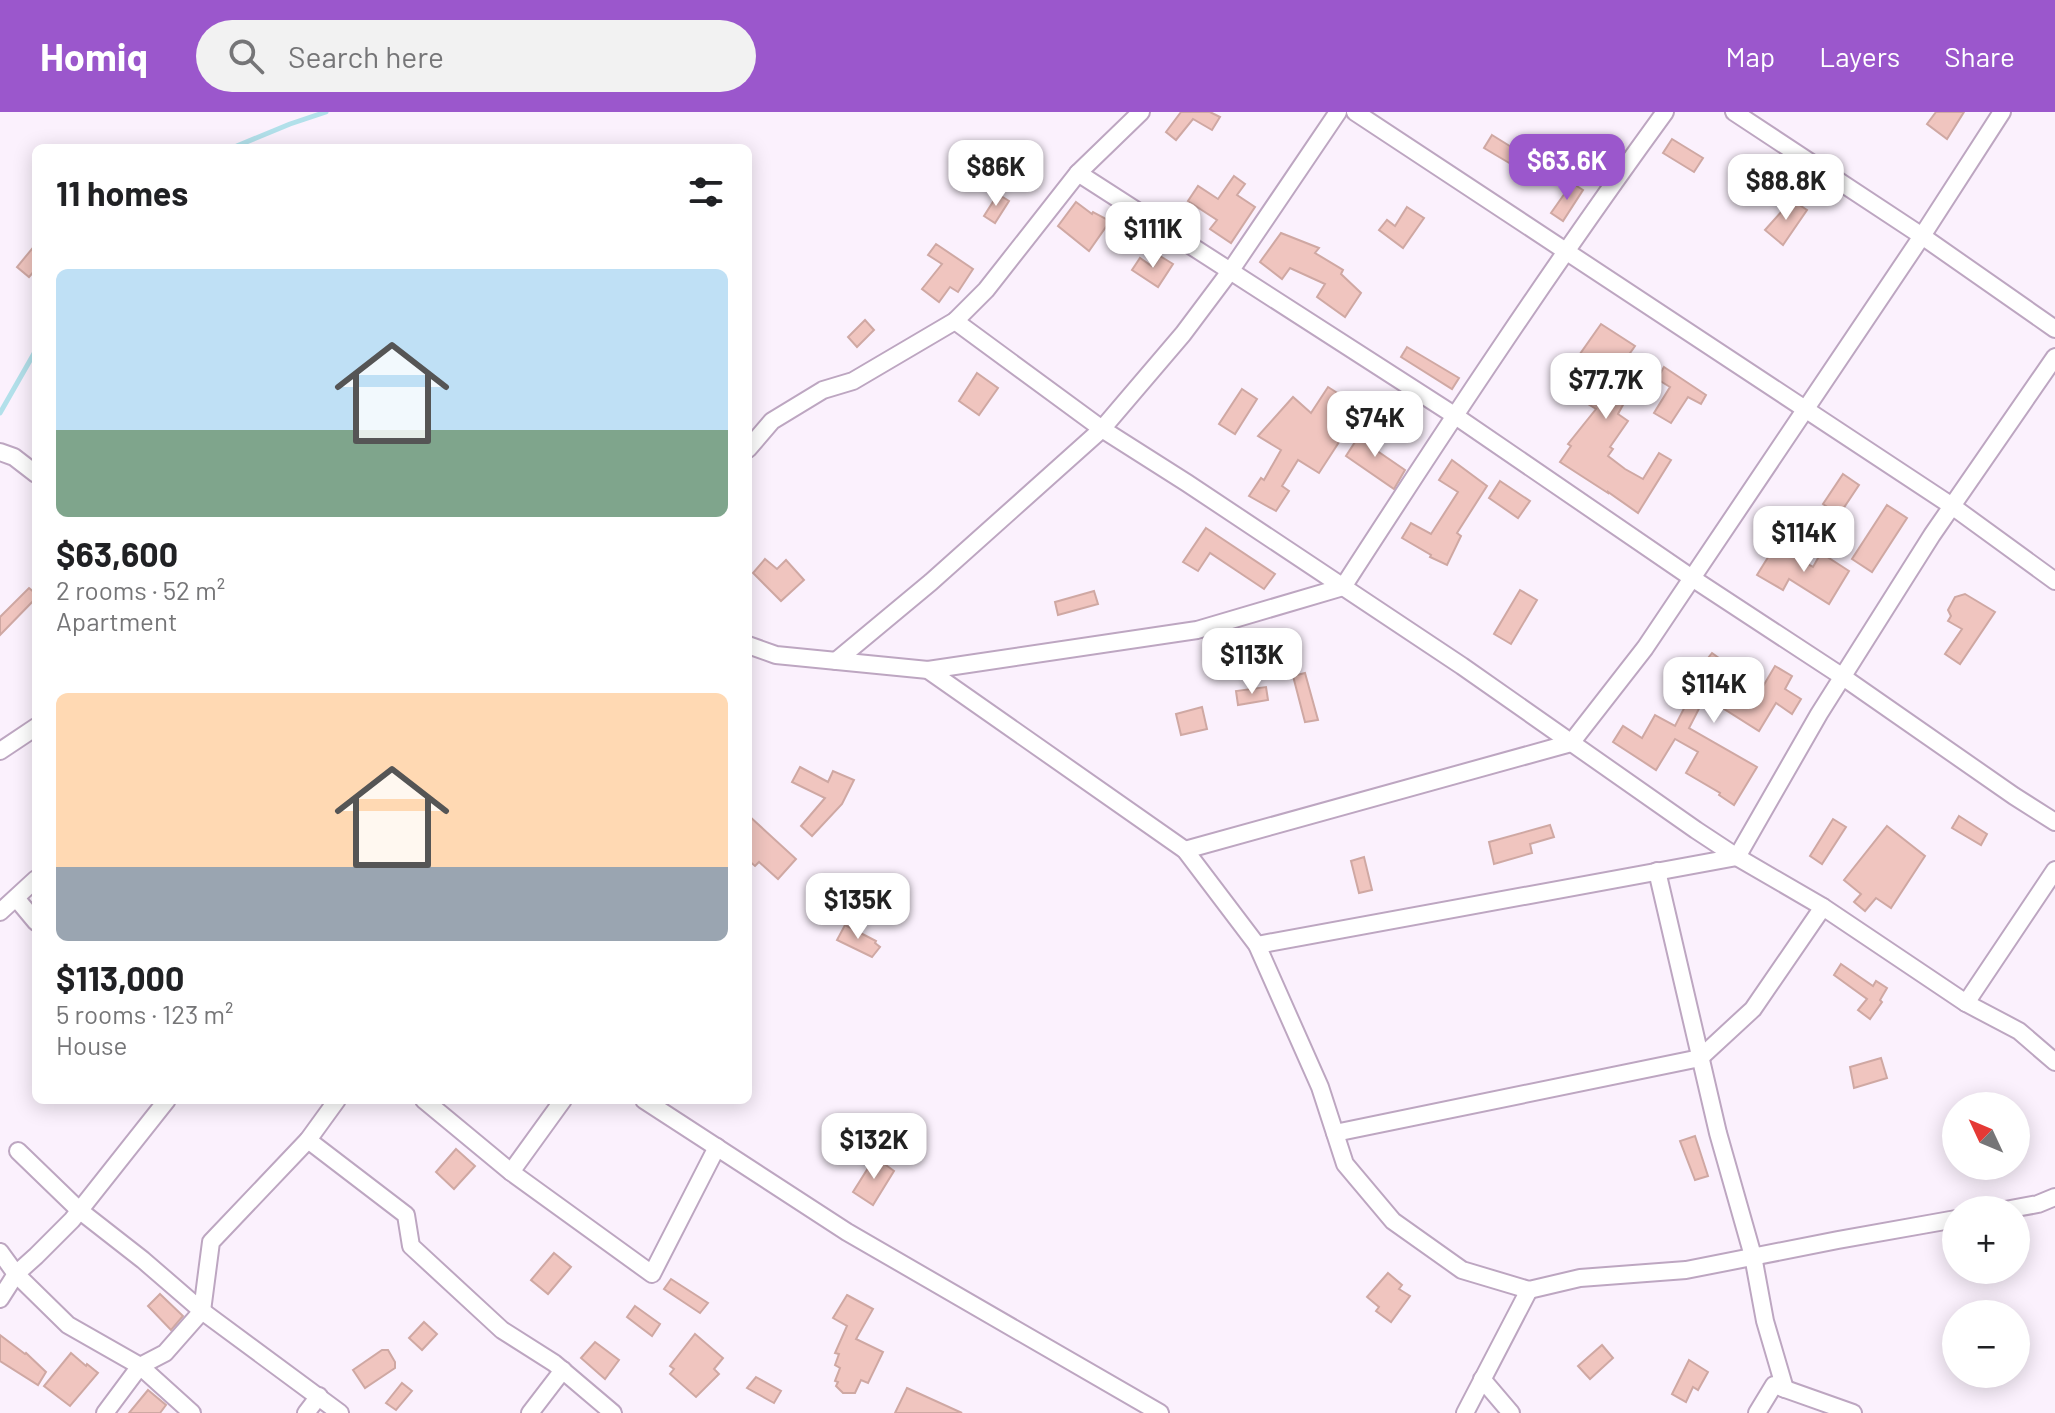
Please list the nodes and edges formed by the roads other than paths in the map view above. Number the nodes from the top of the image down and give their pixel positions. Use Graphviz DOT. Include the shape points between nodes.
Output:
graph roads {
  1 [pos="1141,112"];
  2 [pos="1338,112"];
  3 [pos="1355,112"];
  4 [pos="1665,112"];
  5 [pos="1734,112"];
  6 [pos="2002,112"];
  7 [pos="1078,173"];
  8 [pos="1922,236"];
  9 [pos="1565,252"];
  10 [pos="1231,270"];
  11 [pos="955,321"];
  12 [pos="2055,329"];
  13 [pos="2055,357"];
  14 [pos="1804,409"];
  15 [pos="1454,415"];
  16 [pos="1102,429"];
  17 [pos="752,439"];
  18 [pos="0,452"];
  19 [pos="32,471"];
  20 [pos="1952,506"];
  21 [pos="1692,578"];
  22 [pos="2055,581"];
  23 [pos="1343,587"];
  24 [pos="752,646"];
  25 [pos="836,661"];
  26 [pos="928,670"];
  27 [pos="1843,677"];
  28 [pos="32,730"];
  29 [pos="1571,743"];
  30 [pos="0,751"];
  31 [pos="2055,822"];
  32 [pos="1185,850"];
  33 [pos="1737,857"];
  34 [pos="2055,870"];
  35 [pos="1657,871"];
  36 [pos="32,883"];
  37 [pos="16,898"];
  38 [pos="1823,907"];
  39 [pos="0,912"];
  40 [pos="32,917"];
  41 [pos="1257,945"];
  42 [pos="1966,1003"];
  43 [pos="1700,1058"];
  44 [pos="2055,1062"];
  45 [pos="164,1104"];
  46 [pos="334,1104"];
  47 [pos="429,1104"];
  48 [pos="560,1104"];
  49 [pos="650,1104"];
  50 [pos="1335,1133"];
  51 [pos="308,1140"];
  52 [pos="717,1147"];
  53 [pos="18,1151"];
  54 [pos="511,1172"];
  55 [pos="2055,1197"];
  56 [pos="2030,1205"];
  57 [pos="79,1210"];
  58 [pos="1942,1222"];
  59 [pos="0,1252"];
  60 [pos="1753,1256"];
  61 [pos="16,1274"];
  62 [pos="1529,1290"];
  63 [pos="0,1299"];
  64 [pos="202,1311"];
  65 [pos="140,1366"];
  66 [pos="563,1370"];
  67 [pos="1482,1379"];
  68 [pos="1785,1389"];
  69 [pos="319,1396"];
  70 [pos="105,1413"];
  71 [pos="192,1413"];
  72 [pos="306,1413"];
  73 [pos="340,1413"];
  74 [pos="530,1413"];
  75 [pos="613,1413"];
  76 [pos="1160,1413"];
  77 [pos="1465,1413"];
  78 [pos="1511,1413"];
  79 [pos="1757,1413"];
  80 [pos="1853,1413"];
  1 -- 7 [label="street"];
  2 -- 10 [label="street"];
  3 -- 9 [label="street"];
  4 -- 9 [label="street"];
  5 -- 8 [label="street"];
  6 -- 8 [label="street"];
  7 -- 10 [label="street"];
  7 -- 11 [label="street" via="986,290"];
  8 -- 12 [label="street"];
  8 -- 14 [label="street"];
  9 -- 14 [label="street"];
  9 -- 15 [label="street"];
  10 -- 15 [label="street"];
  10 -- 16 [label="street"];
  11 -- 16 [label="street"];
  11 -- 17 [label="street" via="853,381 823,390"];
  13 -- 20 [label="street"];
  14 -- 20 [label="street"];
  14 -- 21 [label="street"];
  15 -- 21 [label="street"];
  15 -- 23 [label="street"];
  16 -- 23 [label="street"];
  16 -- 25 [label="street"];
  18 -- 19 [label="street"];
  20 -- 22 [label="street"];
  20 -- 27 [label="street"];
  21 -- 27 [label="street"];
  21 -- 29 [label="street"];
  23 -- 26 [label="street" via="1197,630"];
  23 -- 29 [label="street"];
  24 -- 25 [label="street" via="776,655"];
  25 -- 26 [label="street"];
  26 -- 32 [label="street"];
  27 -- 31 [label="street"];
  27 -- 33 [label="street"];
  28 -- 30 [label="street"];
  29 -- 32 [label="street"];
  29 -- 33 [label="street"];
  32 -- 41 [label="street"];
  33 -- 35 [label="street"];
  33 -- 38 [label="street"];
  34 -- 42 [label="street"];
  35 -- 41 [label="street"];
  35 -- 43 [label="street"];
  36 -- 37 [label="street"];
  37 -- 39 [label="street"];
  37 -- 40 [label="street"];
  38 -- 42 [label="street"];
  38 -- 43 [label="street" via="1753,1009"];
  41 -- 50 [label="street"];
  42 -- 44 [label="street" via="2019,1031"];
  43 -- 50 [label="street"];
  43 -- 60 [label="street"];
  45 -- 57 [label="street"];
  46 -- 51 [label="street"];
  47 -- 54 [label="street"];
  48 -- 54 [label="street"];
  49 -- 52 [label="street"];
  50 -- 62 [label="street" via="1345,1164 1393,1221 1462,1270"];
  51 -- 64 [label="street" via="211,1242"];
  51 -- 66 [label="street" via="406,1215 411,1246 492,1321"];
  52 -- 54 [label="street" via="652,1274"];
  52 -- 76 [label="street" via="847,1232"];
  53 -- 57 [label="street"];
  55 -- 56 [label="street"];
  57 -- 61 [label="street"];
  57 -- 64 [label="street"];
  58 -- 60 [label="street"];
  59 -- 61 [label="street"];
  60 -- 62 [label="street" via="1686,1270 1580,1278"];
  60 -- 68 [label="street"];
  61 -- 63 [label="street"];
  61 -- 65 [label="street" via="68,1325"];
  62 -- 67 [label="street"];
  64 -- 65 [label="street" via="165,1353"];
  64 -- 69 [label="street"];
  65 -- 70 [label="street"];
  65 -- 71 [label="street"];
  66 -- 74 [label="street"];
  66 -- 75 [label="street"];
  67 -- 77 [label="street"];
  67 -- 78 [label="street"];
  68 -- 79 [label="street" via="1774,1385"];
  68 -- 80 [label="street"];
  69 -- 72 [label="street"];
  69 -- 73 [label="street"];
}
